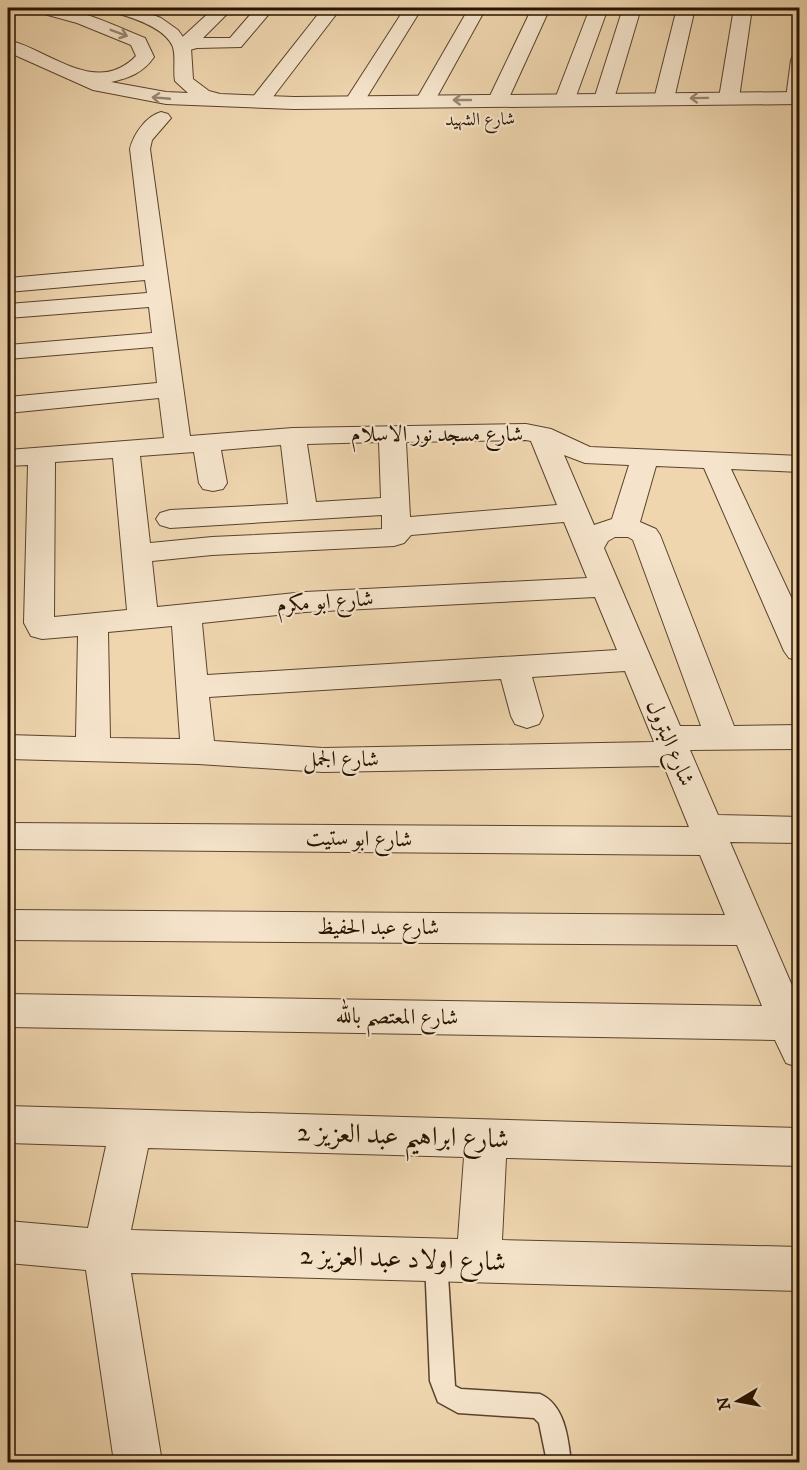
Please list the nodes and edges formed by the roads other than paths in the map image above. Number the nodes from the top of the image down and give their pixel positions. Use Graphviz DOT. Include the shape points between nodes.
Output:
graph roads {
  1 [pos="43,8"];
  2 [pos="120,8"];
  3 [pos="224,8"];
  4 [pos="265,8"];
  5 [pos="332,8"];
  6 [pos="413,8"];
  7 [pos="477,8"];
  8 [pos="541,8"];
  9 [pos="599,8"];
  10 [pos="632,8"];
  11 [pos="686,8"];
  12 [pos="743,8"];
  13 [pos="8,45"];
  14 [pos="182,46"];
  15 [pos="800,60"];
  16 [pos="139,65"];
  17 [pos="182,70"];
  18 [pos="82,80"];
  19 [pos="729,98"];
  20 [pos="797,98"];
  21 [pos="565,99"];
  22 [pos="604,99"];
  23 [pos="664,99"];
  24 [pos="426,100"];
  25 [pos="498,100"];
  26 [pos="220,101"];
  27 [pos="355,101"];
  28 [pos="259,102"];
  29 [pos="137,115"];
  30 [pos="161,118"];
  31 [pos="184,119"];
  32 [pos="154,273"];
  33 [pos="8,285"];
  34 [pos="158,299"];
  35 [pos="8,311"];
  36 [pos="163,339"];
  37 [pos="8,352"];
  38 [pos="171,389"];
  39 [pos="8,405"];
  40 [pos="392,433"];
  41 [pos="542,435"];
  42 [pos="293,436"];
  43 [pos="206,441"];
  44 [pos="178,444"];
  45 [pos="126,448"];
  46 [pos="42,455"];
  47 [pos="8,458"];
  48 [pos="645,458"];
  49 [pos="714,461"];
  50 [pos="797,469"];
  51 [pos="213,483"];
  52 [pos="303,511"];
  53 [pos="574,512"];
  54 [pos="170,519"];
  55 [pos="396,522"];
  56 [pos="624,528"];
  57 [pos="589,548"];
  58 [pos="137,553"];
  59 [pos="605,587"];
  60 [pos="186,614"];
  61 [pos="143,619"];
  62 [pos="93,625"];
  63 [pos="800,651"];
  64 [pos="636,660"];
  65 [pos="513,668"];
  66 [pos="192,687"];
  67 [pos="527,716"];
  68 [pos="800,737"];
  69 [pos="722,738"];
  70 [pos="671,746"];
  71 [pos="8,747"];
  72 [pos="93,750"];
  73 [pos="198,752"];
  74 [pos="800,830"];
  75 [pos="708,835"];
  76 [pos="8,836"];
  77 [pos="8,924"];
  78 [pos="748,930"];
  79 [pos="8,1011"];
  80 [pos="793,1037"];
  81 [pos="8,1125"];
  82 [pos="131,1128"];
  83 [pos="486,1139"];
  84 [pos="800,1148"];
  85 [pos="8,1242"];
  86 [pos="105,1251"];
  87 [pos="436,1259"];
  88 [pos="479,1261"];
  89 [pos="800,1269"];
  90 [pos="138,1462"];
  91 [pos="559,1462"];
  1 -- 16 [label="street, one-way" via="139,42 145,57"];
  2 -- 14 [label="street" via="153,21"];
  3 -- 14 [label="street"];
  4 -- 14 [label="street" via="235,43"];
  5 -- 28 [label="street"];
  6 -- 27 [label="street"];
  7 -- 24 [label="street"];
  8 -- 25 [label="street"];
  9 -- 21 [label="street"];
  10 -- 22 [label="street"];
  11 -- 23 [label="street"];
  12 -- 19 [label="street"];
  13 -- 18 [label="street, شارع الشهيد"];
  14 -- 17 [label="street"];
  15 -- 20 [label="street"];
  16 -- 17 [label="street"];
  16 -- 18 [label="street" via="117,75"];
  17 -- 26 [label="street" via="191,89"];
  26 -- 18 [label="street, شارع الشهيد, one-way" via="142,96"];
  19 -- 20 [label="street, شارع الشهيد"];
  19 -- 23 [label="street, شارع الشهيد, one-way"];
  21 -- 22 [label="street, شارع الشهيد"];
  21 -- 25 [label="street, شارع الشهيد"];
  22 -- 23 [label="street, شارع الشهيد"];
  25 -- 24 [label="street, شارع الشهيد, one-way"];
  24 -- 27 [label="street, شارع الشهيد"];
  26 -- 28 [label="street, شارع الشهيد"];
  27 -- 28 [label="street, شارع الشهيد"];
  29 -- 30 [label="street"];
  30 -- 31 [label="street"];
  30 -- 32 [label="street" via="141,139 140,149"];
  32 -- 33 [label="street"];
  32 -- 34 [label="street"];
  34 -- 35 [label="street"];
  34 -- 36 [label="street"];
  36 -- 37 [label="street"];
  36 -- 38 [label="street"];
  38 -- 39 [label="street"];
  38 -- 44 [label="street"];
  40 -- 41 [label="street, شارع مسجد نور الاسلام"];
  40 -- 42 [label="street, شارع مسجد نور الاسلام"];
  40 -- 55 [label="street"];
  41 -- 48 [label="street, شارع مسجد نور الاسلام" via="585,455"];
  41 -- 53 [label="street, شارع البترول"];
  42 -- 43 [label="street, شارع مسجد نور الاسلام"];
  42 -- 52 [label="street"];
  43 -- 44 [label="street, شارع مسجد نور الاسلام"];
  43 -- 51 [label="street"];
  44 -- 45 [label="street, شارع مسجد نور الاسلام"];
  45 -- 46 [label="street, شارع مسجد نور الاسلام"];
  45 -- 58 [label="street"];
  46 -- 47 [label="street, شارع مسجد نور الاسلام"];
  46 -- 62 [label="street, شارع ابو مكرم" via="39,623 42,629"];
  48 -- 49 [label="street, شارع مسجد نور الاسلام"];
  48 -- 56 [label="street"];
  49 -- 50 [label="street, شارع مسجد نور الاسلام"];
  49 -- 63 [label="street"];
  52 -- 54 [label="street"];
  52 -- 55 [label="street"];
  53 -- 55 [label="street"];
  53 -- 57 [label="street, شارع البترول"];
  55 -- 58 [label="street" via="391,538"];
  56 -- 57 [label="street" via="604,531 591,541"];
  56 -- 69 [label="street" via="646,535"];
  57 -- 59 [label="street, شارع البترول"];
  58 -- 61 [label="street"];
  59 -- 60 [label="street, شارع ابو مكرم" via="305,602"];
  59 -- 64 [label="street, شارع البترول"];
  60 -- 61 [label="street, شارع ابو مكرم"];
  60 -- 66 [label="street"];
  61 -- 62 [label="street, شارع ابو مكرم"];
  62 -- 72 [label="street"];
  64 -- 65 [label="street"];
  64 -- 70 [label="street, شارع البترول"];
  65 -- 66 [label="street"];
  65 -- 67 [label="street"];
  66 -- 73 [label="street"];
  68 -- 69 [label="street, شارع الجمل"];
  69 -- 70 [label="street, شارع الجمل"];
  70 -- 73 [label="street, شارع الجمل" via="323,760"];
  70 -- 75 [label="street, شارع البترول"];
  71 -- 72 [label="street, شارع الجمل"];
  72 -- 73 [label="street, شارع الجمل"];
  74 -- 75 [label="street, شارع ابو ستيت"];
  75 -- 76 [label="street, شارع ابو ستيت"];
  75 -- 78 [label="street, شارع البترول"];
  77 -- 78 [label="street, شارع عبد الحفيظ"];
  78 -- 80 [label="street, شارع البترول"];
  79 -- 80 [label="street, شارع المعتصم بالله"];
  81 -- 82 [label="street, شارع ابراهيم عبد العزيز 2"];
  82 -- 83 [label="street, شارع ابراهيم عبد العزيز 2"];
  82 -- 86 [label="street"];
  83 -- 84 [label="street, شارع ابراهيم عبد العزيز 2"];
  83 -- 88 [label="street"];
  85 -- 86 [label="street, شارع اولاد عبد العزيز 2"];
  86 -- 87 [label="street, شارع اولاد عبد العزيز 2"];
  86 -- 90 [label="street"];
  87 -- 88 [label="street, شارع اولاد عبد العزيز 2"];
  87 -- 91 [label="lane" via="442,1381 446,1394 458,1401 540,1406 552,1424"];
  88 -- 89 [label="street, شارع اولاد عبد العزيز 2"];
}
